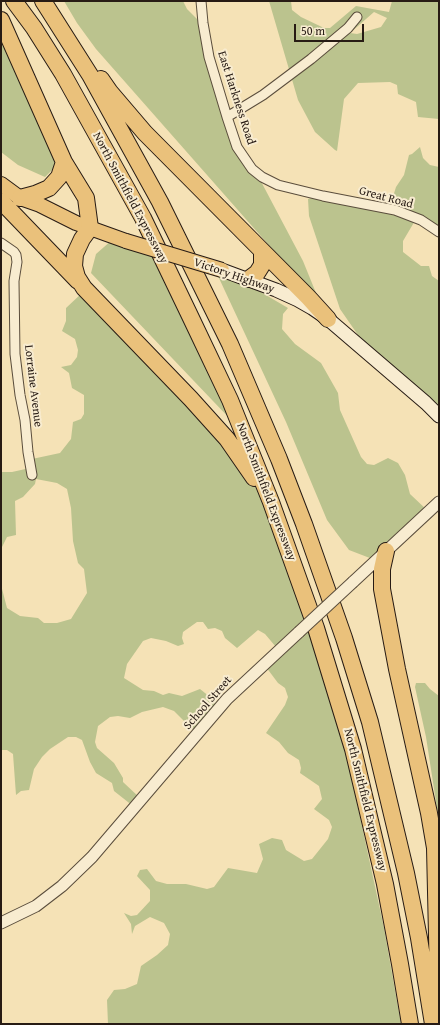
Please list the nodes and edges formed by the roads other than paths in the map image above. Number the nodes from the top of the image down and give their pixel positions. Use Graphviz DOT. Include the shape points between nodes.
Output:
graph roads {
  1 [pos="14,1"];
  2 [pos="43,1"];
  3 [pos="201,1"];
  4 [pos="357,17"];
  5 [pos="1,20"];
  6 [pos="69,41"];
  7 [pos="227,117"];
  8 [pos="64,162"];
  9 [pos="1,184"];
  10 [pos="323,196"];
  11 [pos="20,198"];
  12 [pos="1,201"];
  13 [pos="90,228"];
  14 [pos="439,232"];
  15 [pos="1,243"];
  16 [pos="262,252"];
  17 [pos="222,270"];
  18 [pos="249,279"];
  19 [pos="84,288"];
  20 [pos="328,319"];
  21 [pos="439,416"];
  22 [pos="32,475"];
  23 [pos="439,502"];
  24 [pos="282,530"];
  25 [pos="386,551"];
  26 [pos="1,923"];
  27 [pos="410,1024"];
  28 [pos="434,1024"];
  1 -- 24 [label="highway, North Smithfield Expressway" via="62,74 143,218 230,400"];
  2 -- 6 [label="highway, North Smithfield Expressway"];
  3 -- 7 [label="street, East Harkness Road" via="209,57"];
  4 -- 7 [label="street" via="348,28 311,59"];
  5 -- 8 [label="highway"];
  6 -- 16 [label="highway" via="145,133"];
  6 -- 28 [label="highway, North Smithfield Expressway" via="160,202 219,323 276,452 304,524 370,722 406,873"];
  7 -- 10 [label="street, East Harkness Road" via="239,150 252,170 278,185"];
  8 -- 11 [label="highway" via="59,177 49,188"];
  8 -- 13 [label="highway" via="86,198"];
  9 -- 11 [label="main road, Victory Highway"];
  10 -- 14 [label="street, Great Road" via="395,210 421,220"];
  11 -- 13 [label="main road, Victory Highway"];
  12 -- 19 [label="highway"];
  13 -- 17 [label="main road, Victory Highway, bridge"];
  13 -- 19 [label="highway" via="78,246 74,260 75,271"];
  15 -- 22 [label="street, Lorraine Avenue" via="14,252 17,262 14,281 16,354"];
  16 -- 18 [label="highway" via="262,265"];
  16 -- 20 [label="highway"];
  17 -- 18 [label="main road, Victory Highway"];
  18 -- 20 [label="main road, Victory Highway" via="298,300"];
  19 -- 24 [label="highway" via="227,439 259,485"];
  20 -- 21 [label="main road, Victory Highway"];
  23 -- 25 [label="street, School Street"];
  24 -- 27 [label="highway, North Smithfield Expressway" via="316,628 353,750 385,884"];
  25 -- 26 [label="street, School Street, bridge" via="227,699 92,858 36,906"];
  25 -- 28 [label="highway" via="382,569 382,589 435,848 438,979"];
}
